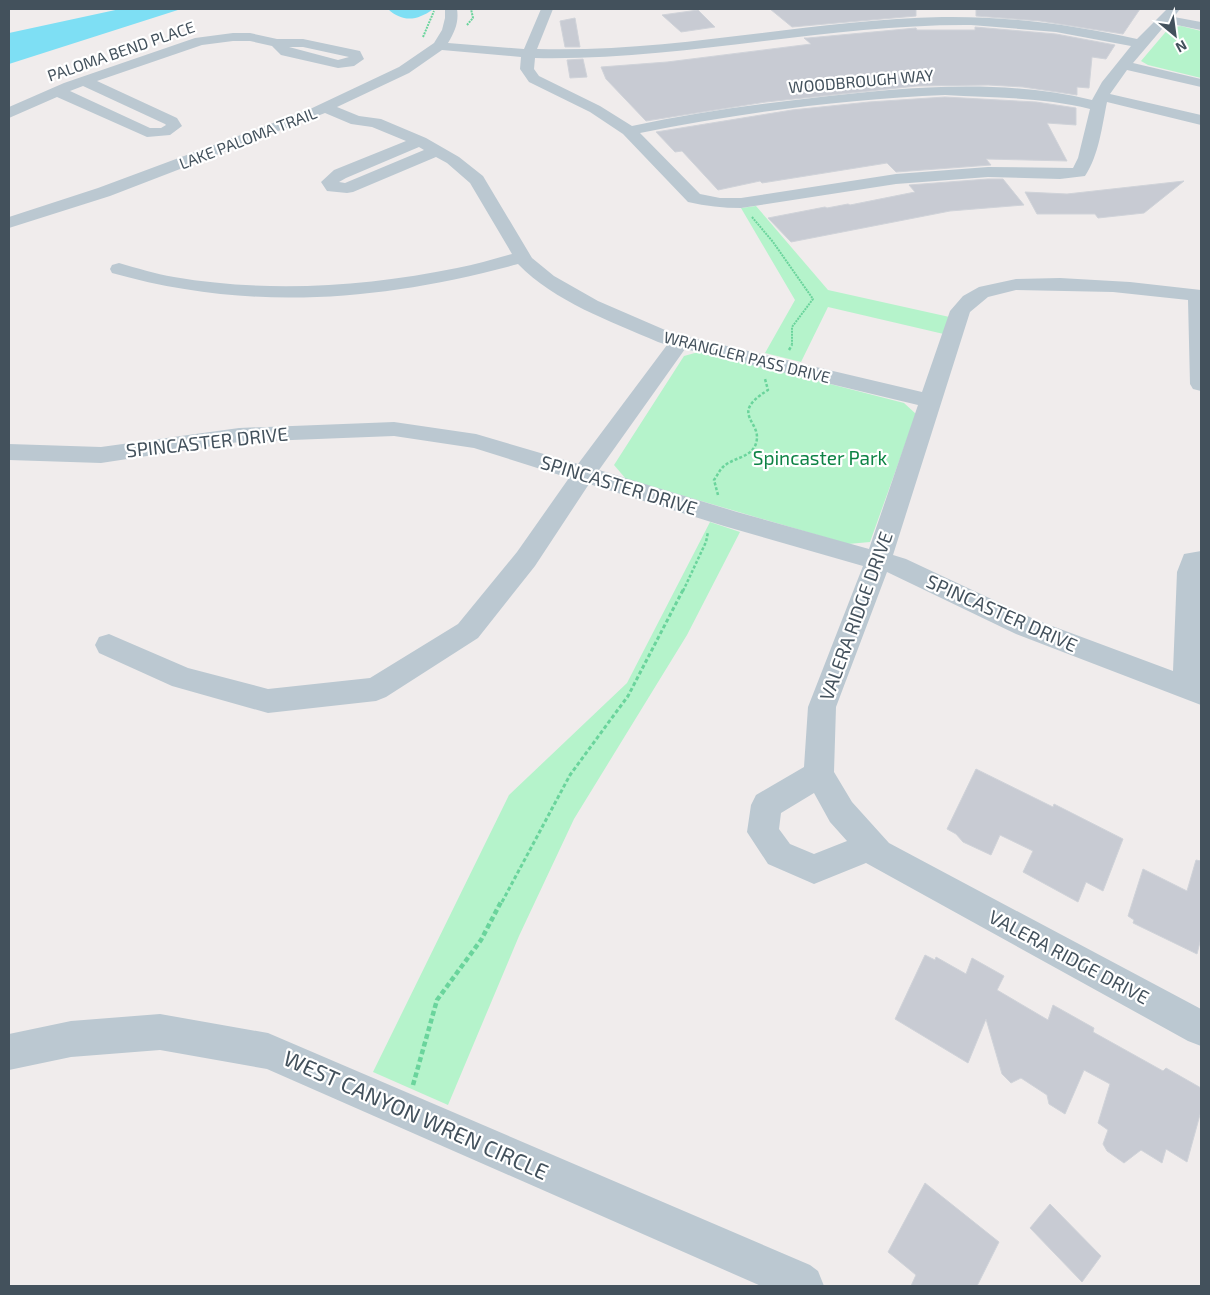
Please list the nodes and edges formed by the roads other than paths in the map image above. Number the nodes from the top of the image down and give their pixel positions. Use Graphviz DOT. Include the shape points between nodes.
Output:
graph roads {
  1 [pos="451,9"];
  2 [pos="547,9"];
  3 [pos="1169,14"];
  4 [pos="1006,15"];
  5 [pos="1201,26"];
  6 [pos="1144,40"];
  7 [pos="443,42"];
  8 [pos="277,43"];
  9 [pos="531,49"];
  10 [pos="1124,65"];
  11 [pos="84,81"];
  12 [pos="1201,83"];
  13 [pos="57,91"];
  14 [pos="340,101"];
  15 [pos="1099,101"];
  16 [pos="325,108"];
  17 [pos="9,113"];
  18 [pos="1201,120"];
  19 [pos="375,122"];
  20 [pos="629,131"];
  21 [pos="420,141"];
  22 [pos="438,150"];
  23 [pos="9,223"];
  24 [pos="523,257"];
  25 [pos="119,269"];
  26 [pos="1200,296"];
  27 [pos="680,342"];
  28 [pos="1201,384"];
  29 [pos="930,401"];
  30 [pos="9,452"];
  31 [pos="583,475"];
  32 [pos="1201,560"];
  33 [pos="878,561"];
  34 [pos="109,645"];
  35 [pos="1194,690"];
  36 [pos="819,774"];
  37 [pos="871,846"];
  38 [pos="1201,1028"];
  39 [pos="9,1052"];
  40 [pos="804,1286"];
  1 -- 7 [label="street" via="452,18"];
  2 -- 9 [label="street"];
  3 -- 5 [label="street"];
  3 -- 6 [label="street"];
  4 -- 6 [label="street" via="1060,28"];
  4 -- 9 [label="street" via="759,34 630,53"];
  6 -- 10 [label="street"];
  7 -- 9 [label="street"];
  7 -- 14 [label="street, LAKE PALOMA TRAIL" via="404,70"];
  8 -- 11 [label="street, PALOMA BEND PLACE" via="250,37 200,41"];
  9 -- 20 [label="street" via="527,69 534,79 595,108"];
  10 -- 12 [label="street"];
  10 -- 15 [label="street"];
  11 -- 13 [label="street, PALOMA BEND PLACE"];
  11 -- 13 [label="street" via="171,121 174,126 161,133 147,132"];
  13 -- 17 [label="street, PALOMA BEND PLACE"];
  14 -- 16 [label="street, LAKE PALOMA TRAIL"];
  14 -- 19 [label="street, WRANGLER PASS DRIVE" via="372,114"];
  15 -- 18 [label="street, WOODBROUGH WAY"];
  15 -- 20 [label="street, WOODBROUGH WAY" via="945,91 893,93 734,112"];
  15 -- 20 [label="street" via="1086,158 1079,172 988,172 896,179 741,203 720,204 694,198"];
  16 -- 19 [label="street, WRANGLER PASS DRIVE" via="357,121"];
  16 -- 23 [label="street, LAKE PALOMA TRAIL" via="104,192"];
  19 -- 21 [label="street, WRANGLER PASS DRIVE"];
  21 -- 22 [label="street, WRANGLER PASS DRIVE"];
  21 -- 22 [label="street" via="340,174 329,182 333,187 347,188"];
  22 -- 24 [label="street, WRANGLER PASS DRIVE" via="476,180"];
  24 -- 25 [label="street" via="447,276 306,292 174,283"];
  24 -- 27 [label="street, WRANGLER PASS DRIVE" via="547,280 591,305"];
  26 -- 28 [label="street"];
  26 -- 29 [label="street, VALERA RIDGE DRIVE" via="1151,288 1088,284 1016,284 990,289 971,298 960,311"];
  27 -- 29 [label="street, WRANGLER PASS DRIVE"];
  27 -- 31 [label="street"];
  29 -- 33 [label="street, VALERA RIDGE DRIVE"];
  30 -- 31 [label="street, SPINCASTER DRIVE" via="101,455 239,435 394,429 476,441"];
  31 -- 33 [label="street, SPINCASTER DRIVE"];
  31 -- 34 [label="street" via="526,559 468,631 376,688 268,700 182,678"];
  32 -- 35 [label="street" via="1193,561 1190,572"];
  33 -- 35 [label="street, SPINCASTER DRIVE" via="897,566 1026,627"];
  33 -- 36 [label="street, VALERA RIDGE DRIVE" via="822,707"];
  36 -- 37 [label="street, VALERA RIDGE DRIVE" via="841,812"];
  36 -- 37 [label="street" via="767,805 763,832 779,854 814,869"];
  37 -- 38 [label="street, VALERA RIDGE DRIVE" via="878,853"];
  39 -- 40 [label="street, WEST CANYON WREN CIRCLE" via="72,1039 160,1032 268,1050"];
}
